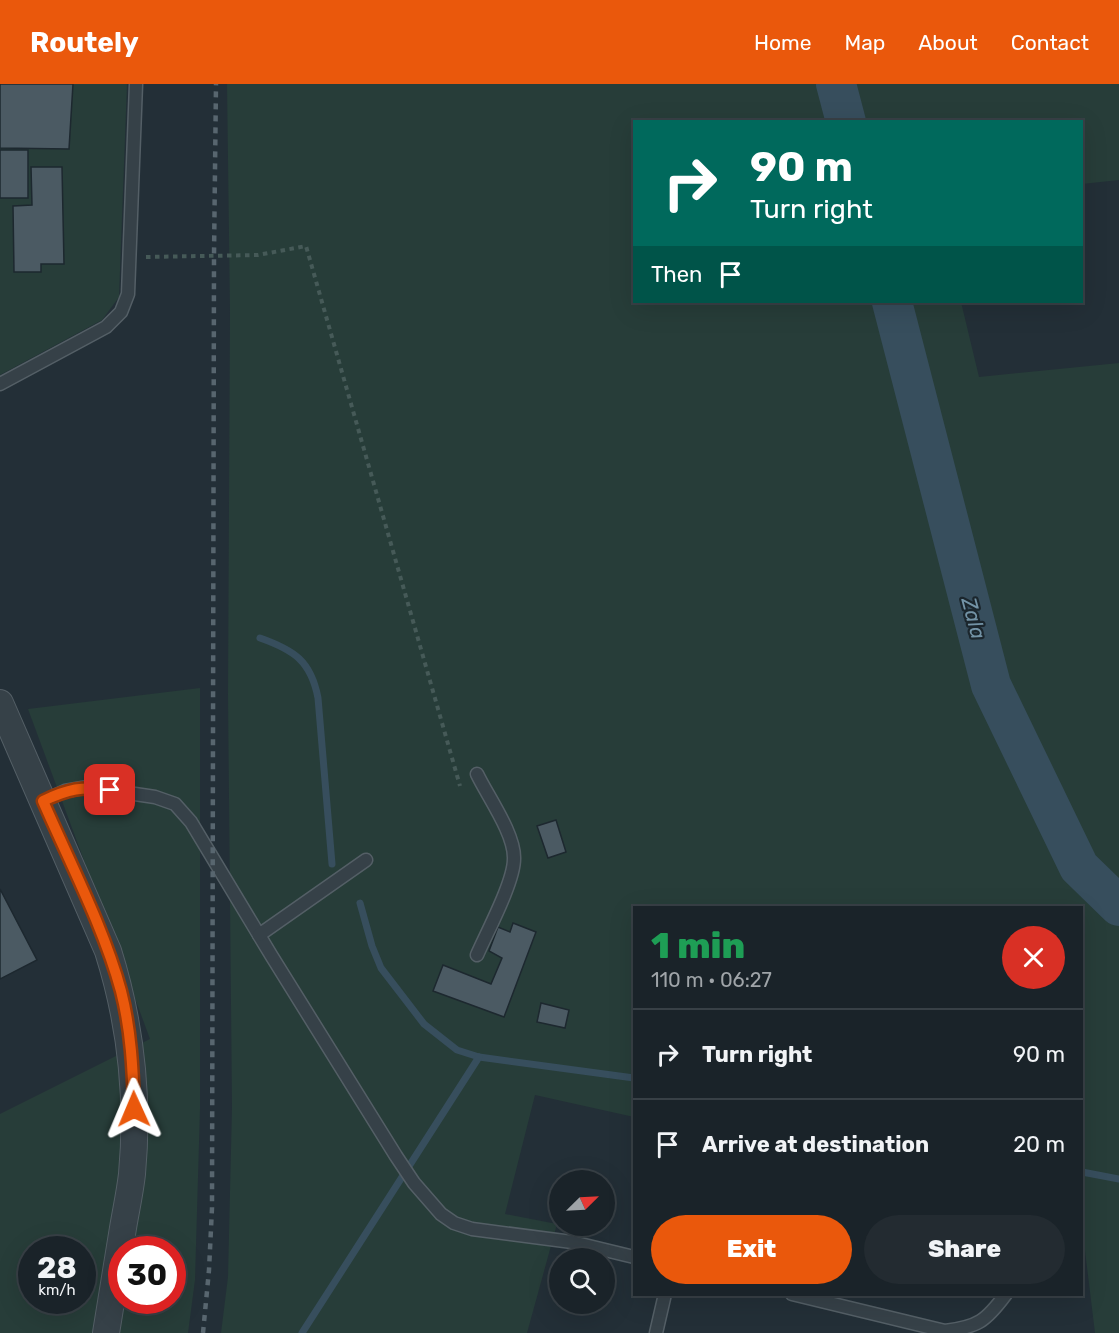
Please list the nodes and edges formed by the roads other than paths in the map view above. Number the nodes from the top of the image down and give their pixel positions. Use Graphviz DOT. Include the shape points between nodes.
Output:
graph roads {
  1 [pos="136,84"];
  2 [pos="0,384"];
  3 [pos="0,703"];
  4 [pos="477,774"];
  5 [pos="43,801"];
  6 [pos="366,860"];
  7 [pos="259,935"];
  8 [pos="477,955"];
  9 [pos="633,1257"];
  10 [pos="665,1296"];
  11 [pos="800,1296"];
  12 [pos="1004,1296"];
  13 [pos="106,1333"];
  14 [pos="656,1333"];
  1 -- 2 [label="lane" via="128,294 121,312 106,327"];
  3 -- 5 [label="street"];
  4 -- 8 [label="lane" via="502,822 514,859"];
  5 -- 7 [label="lane" via="65,791 88,787 155,797 175,804 191,822"];
  5 -- 13 [label="street" via="108,951 121,992 133,1072 132,1174"];
  6 -- 7 [label="lane"];
  7 -- 9 [label="lane" via="396,1156 441,1214 472,1229 572,1242"];
  10 -- 14 [label="lane"];
  11 -- 12 [label="lane" via="945,1331 968,1328 990,1315"];
}
